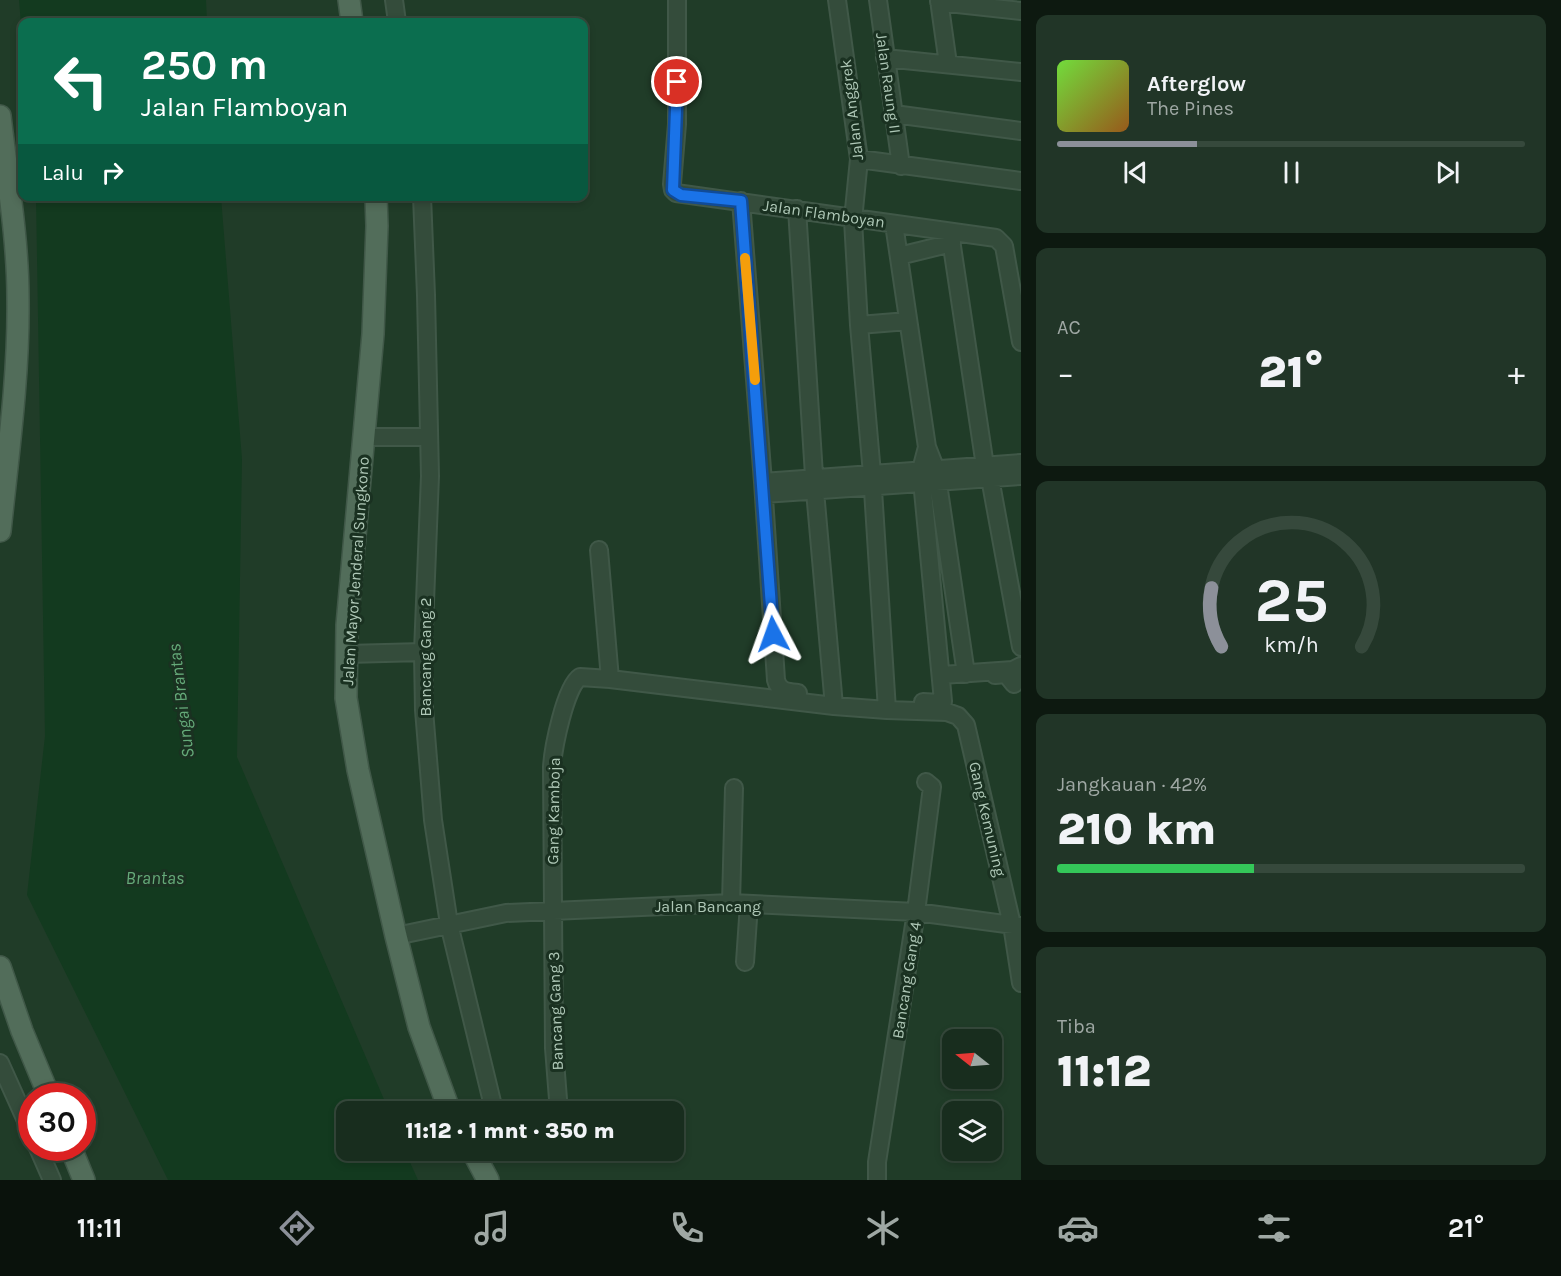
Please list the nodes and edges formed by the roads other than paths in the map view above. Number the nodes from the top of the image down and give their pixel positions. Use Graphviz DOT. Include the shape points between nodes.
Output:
graph roads {
  1 [pos="349,0"];
  2 [pos="394,0"];
  3 [pos="677,0"];
  4 [pos="832,0"];
  5 [pos="878,0"];
  6 [pos="939,1"];
  7 [pos="1021,11"];
  8 [pos="351,18"];
  9 [pos="396,18"];
  10 [pos="885,58"];
  11 [pos="948,64"];
  12 [pos="1021,72"];
  13 [pos="894,114"];
  14 [pos="0,116"];
  15 [pos="1021,132"];
  16 [pos="859,159"];
  17 [pos="901,166"];
  18 [pos="1021,181"];
  19 [pos="376,201"];
  20 [pos="422,201"];
  21 [pos="741,201"];
  22 [pos="797,209"];
  23 [pos="853,220"];
  24 [pos="894,224"];
  25 [pos="951,238"];
  26 [pos="898,256"];
  27 [pos="908,321"];
  28 [pos="859,325"];
  29 [pos="1021,342"];
  30 [pos="6,406"];
  31 [pos="364,437"];
  32 [pos="428,437"];
  33 [pos="1021,463"];
  34 [pos="987,472"];
  35 [pos="929,476"];
  36 [pos="1021,476"];
  37 [pos="873,480"];
  38 [pos="2,482"];
  39 [pos="815,484"];
  40 [pos="763,488"];
  41 [pos="0,531"];
  42 [pos="599,550"];
  43 [pos="1021,647"];
  44 [pos="423,652"];
  45 [pos="347,654"];
  46 [pos="1021,666"];
  47 [pos="966,674"];
  48 [pos="942,675"];
  49 [pos="988,675"];
  50 [pos="610,679"];
  51 [pos="1019,685"];
  52 [pos="834,700"];
  53 [pos="887,705"];
  54 [pos="926,782"];
  55 [pos="734,788"];
  56 [pos="730,903"];
  57 [pos="749,904"];
  58 [pos="552,910"];
  59 [pos="916,912"];
  60 [pos="449,924"];
  61 [pos="1017,925"];
  62 [pos="396,936"];
  63 [pos="745,962"];
  64 [pos="0,967"];
  65 [pos="1021,983"];
  66 [pos="0,1063"];
  67 [pos="44,1083"];
  68 [pos="446,1101"];
  69 [pos="492,1101"];
  70 [pos="558,1101"];
  71 [pos="18,1103"];
  72 [pos="44,1161"];
  73 [pos="76,1161"];
  74 [pos="478,1161"];
  75 [pos="52,1180"];
  76 [pos="84,1180"];
  77 [pos="488,1180"];
  78 [pos="877,1180"];
  1 -- 8 [label="main road"];
  2 -- 9 [label="street"];
  3 -- 21 [label="street, Jalan Flamboyan" via="673,190 681,195"];
  4 -- 16 [label="street, Jalan Anggrek"];
  5 -- 10 [label="street, Jalan Raung II"];
  6 -- 7 [label="street"];
  6 -- 11 [label="street"];
  10 -- 11 [label="street"];
  10 -- 13 [label="street, Jalan Raung II"];
  11 -- 12 [label="street"];
  13 -- 15 [label="street"];
  13 -- 17 [label="street, Jalan Raung II"];
  14 -- 30 [label="main road" via="18,299"];
  16 -- 17 [label="street"];
  16 -- 23 [label="street, Jalan Anggrek"];
  17 -- 18 [label="street"];
  19 -- 31 [label="main road, Jalan Mayor Jenderal Sungkono" via="373,334"];
  20 -- 32 [label="street, Bancang Gang 2"];
  21 -- 22 [label="street, Jalan Flamboyan"];
  21 -- 40 [label="street"];
  22 -- 23 [label="street, Jalan Flamboyan"];
  22 -- 39 [label="street"];
  23 -- 24 [label="street, Jalan Flamboyan"];
  23 -- 28 [label="street, Jalan Anggrek"];
  24 -- 25 [label="street, Jalan Flamboyan"];
  24 -- 26 [label="street"];
  25 -- 26 [label="street"];
  25 -- 29 [label="street, Jalan Flamboyan" via="996,238 1002,243"];
  25 -- 34 [label="street"];
  26 -- 27 [label="street"];
  27 -- 28 [label="street"];
  27 -- 35 [label="street"];
  28 -- 37 [label="street, Jalan Anggrek"];
  30 -- 38 [label="main road"];
  31 -- 32 [label="street"];
  31 -- 45 [label="main road, Jalan Mayor Jenderal Sungkono"];
  32 -- 44 [label="street, Bancang Gang 2"];
  33 -- 34 [label="street"];
  34 -- 35 [label="street"];
  34 -- 36 [label="street"];
  34 -- 43 [label="street"];
  35 -- 37 [label="street"];
  35 -- 47 [label="street"];
  35 -- 48 [label="street"];
  37 -- 39 [label="street"];
  37 -- 53 [label="street, Jalan Anggrek"];
  38 -- 41 [label="main road"];
  39 -- 40 [label="street"];
  39 -- 52 [label="street"];
  40 -- 52 [label="street" via="777,685 786,692"];
  42 -- 50 [label="street"];
  44 -- 45 [label="street"];
  44 -- 60 [label="street, Bancang Gang 2" via="433,820"];
  45 -- 62 [label="main road, Jalan Mayor Jenderal Sungkono" via="346,698 358,770"];
  46 -- 47 [label="street"];
  47 -- 48 [label="street"];
  48 -- 53 [label="street" via="940,704"];
  49 -- 51 [label="street" via="1006,674"];
  50 -- 52 [label="street"];
  50 -- 58 [label="street, Gang Kamboja" via="576,679 563,712 553,753"];
  52 -- 53 [label="street"];
  53 -- 61 [label="street, Gang Kemuning" via="946,712 958,716 966,725"];
  54 -- 59 [label="street, Bancang Gang 4" via="932,787"];
  55 -- 56 [label="street"];
  56 -- 57 [label="street, Jalan Bancang"];
  56 -- 58 [label="street, Jalan Bancang"];
  57 -- 59 [label="street, Jalan Bancang"];
  57 -- 63 [label="street"];
  58 -- 60 [label="street, Jalan Bancang"];
  58 -- 70 [label="street, Bancang Gang 3"];
  59 -- 61 [label="street, Jalan Bancang"];
  59 -- 78 [label="street, Bancang Gang 4"];
  60 -- 62 [label="street, Jalan Bancang"];
  60 -- 69 [label="street, Bancang Gang 2"];
  61 -- 65 [label="street, Gang Kemuning"];
  62 -- 68 [label="main road, Jalan Mayor Jenderal Sungkono" via="419,1027"];
  64 -- 67 [label="main road"];
  66 -- 71 [label="street"];
  72 -- 75 [label="street"];
  73 -- 76 [label="main road"];
  74 -- 77 [label="main road"];
}
